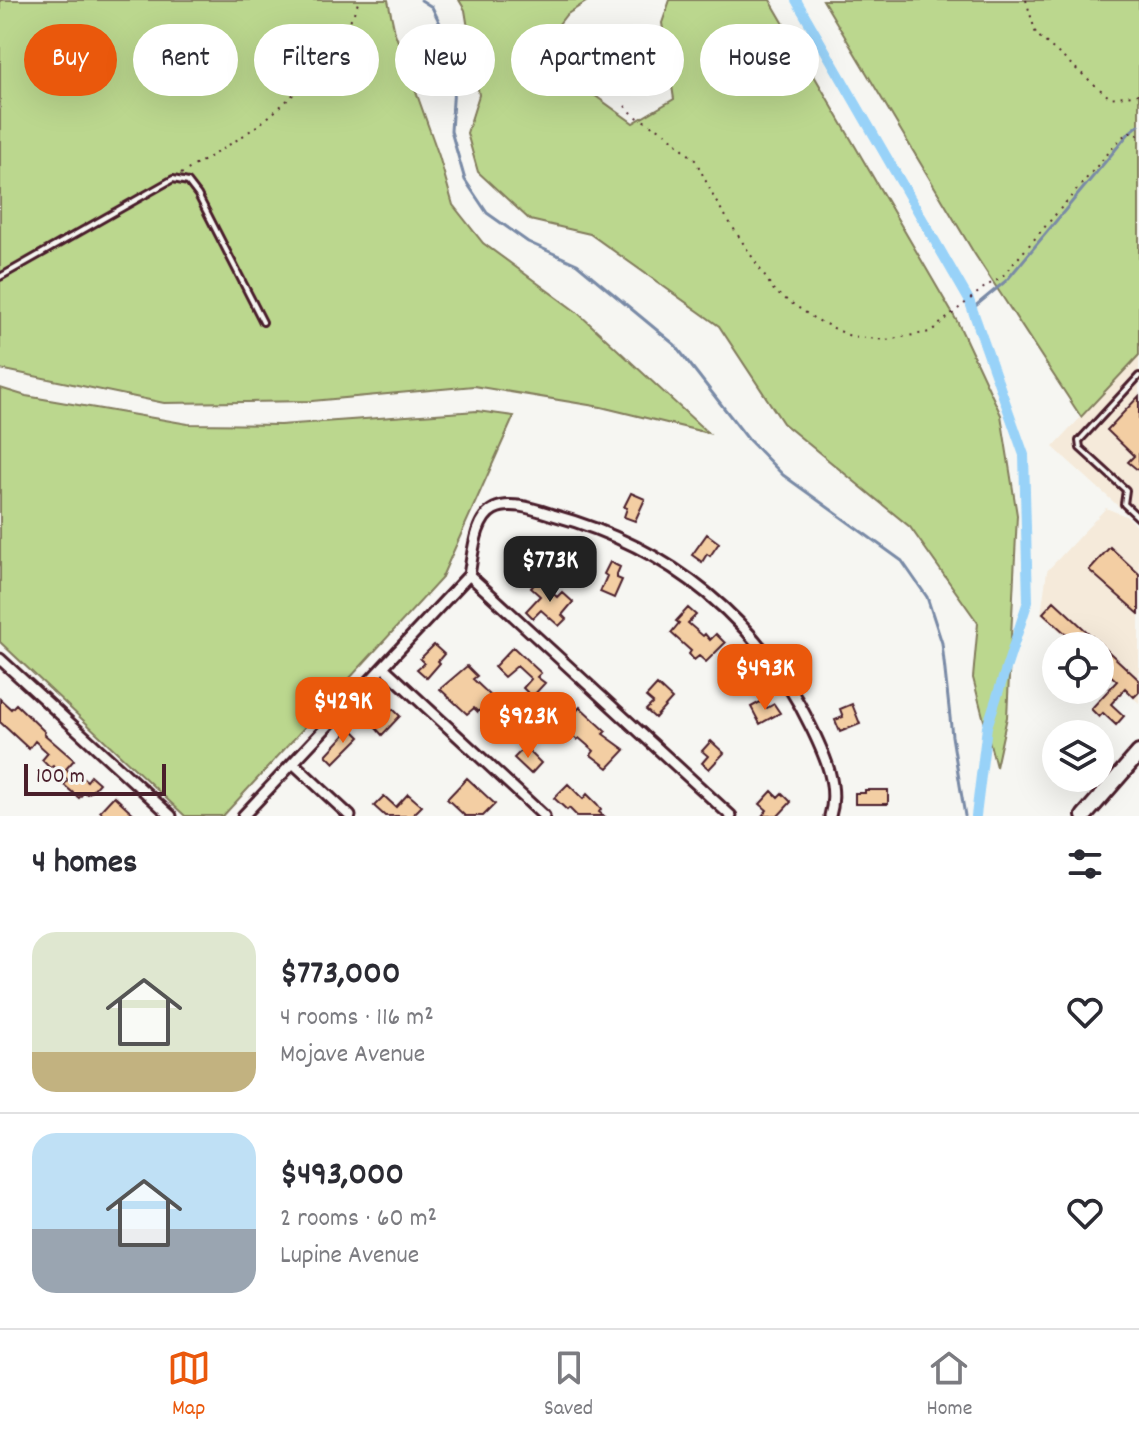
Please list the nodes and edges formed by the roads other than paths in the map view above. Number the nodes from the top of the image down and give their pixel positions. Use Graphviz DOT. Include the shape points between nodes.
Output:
graph roads {
  1 [pos="0,277"];
  2 [pos="263,322"];
  3 [pos="1139,376"];
  4 [pos="1139,518"];
  5 [pos="469,575"];
  6 [pos="0,659"];
  7 [pos="383,667"];
  8 [pos="1139,753"];
  9 [pos="293,763"];
  10 [pos="171,816"];
  11 [pos="243,816"];
  12 [pos="350,816"];
  13 [pos="544,816"];
  14 [pos="731,816"];
  15 [pos="830,816"];
  16 [pos="1084,816"];
  1 -- 2 [label="lane" via="173,179 188,182 198,195"];
  3 -- 4 [label="lane" via="1079,441 1080,448 1126,490 1124,504"];
  5 -- 7 [label="street"];
  5 -- 14 [label="street"];
  5 -- 15 [label="street" via="484,518 510,506 576,521 624,540 690,579 728,609 796,697 827,765 833,798"];
  6 -- 10 [label="street"];
  7 -- 9 [label="street"];
  7 -- 13 [label="street"];
  8 -- 16 [label="main road"];
  9 -- 11 [label="street"];
  9 -- 12 [label="street"];
}
